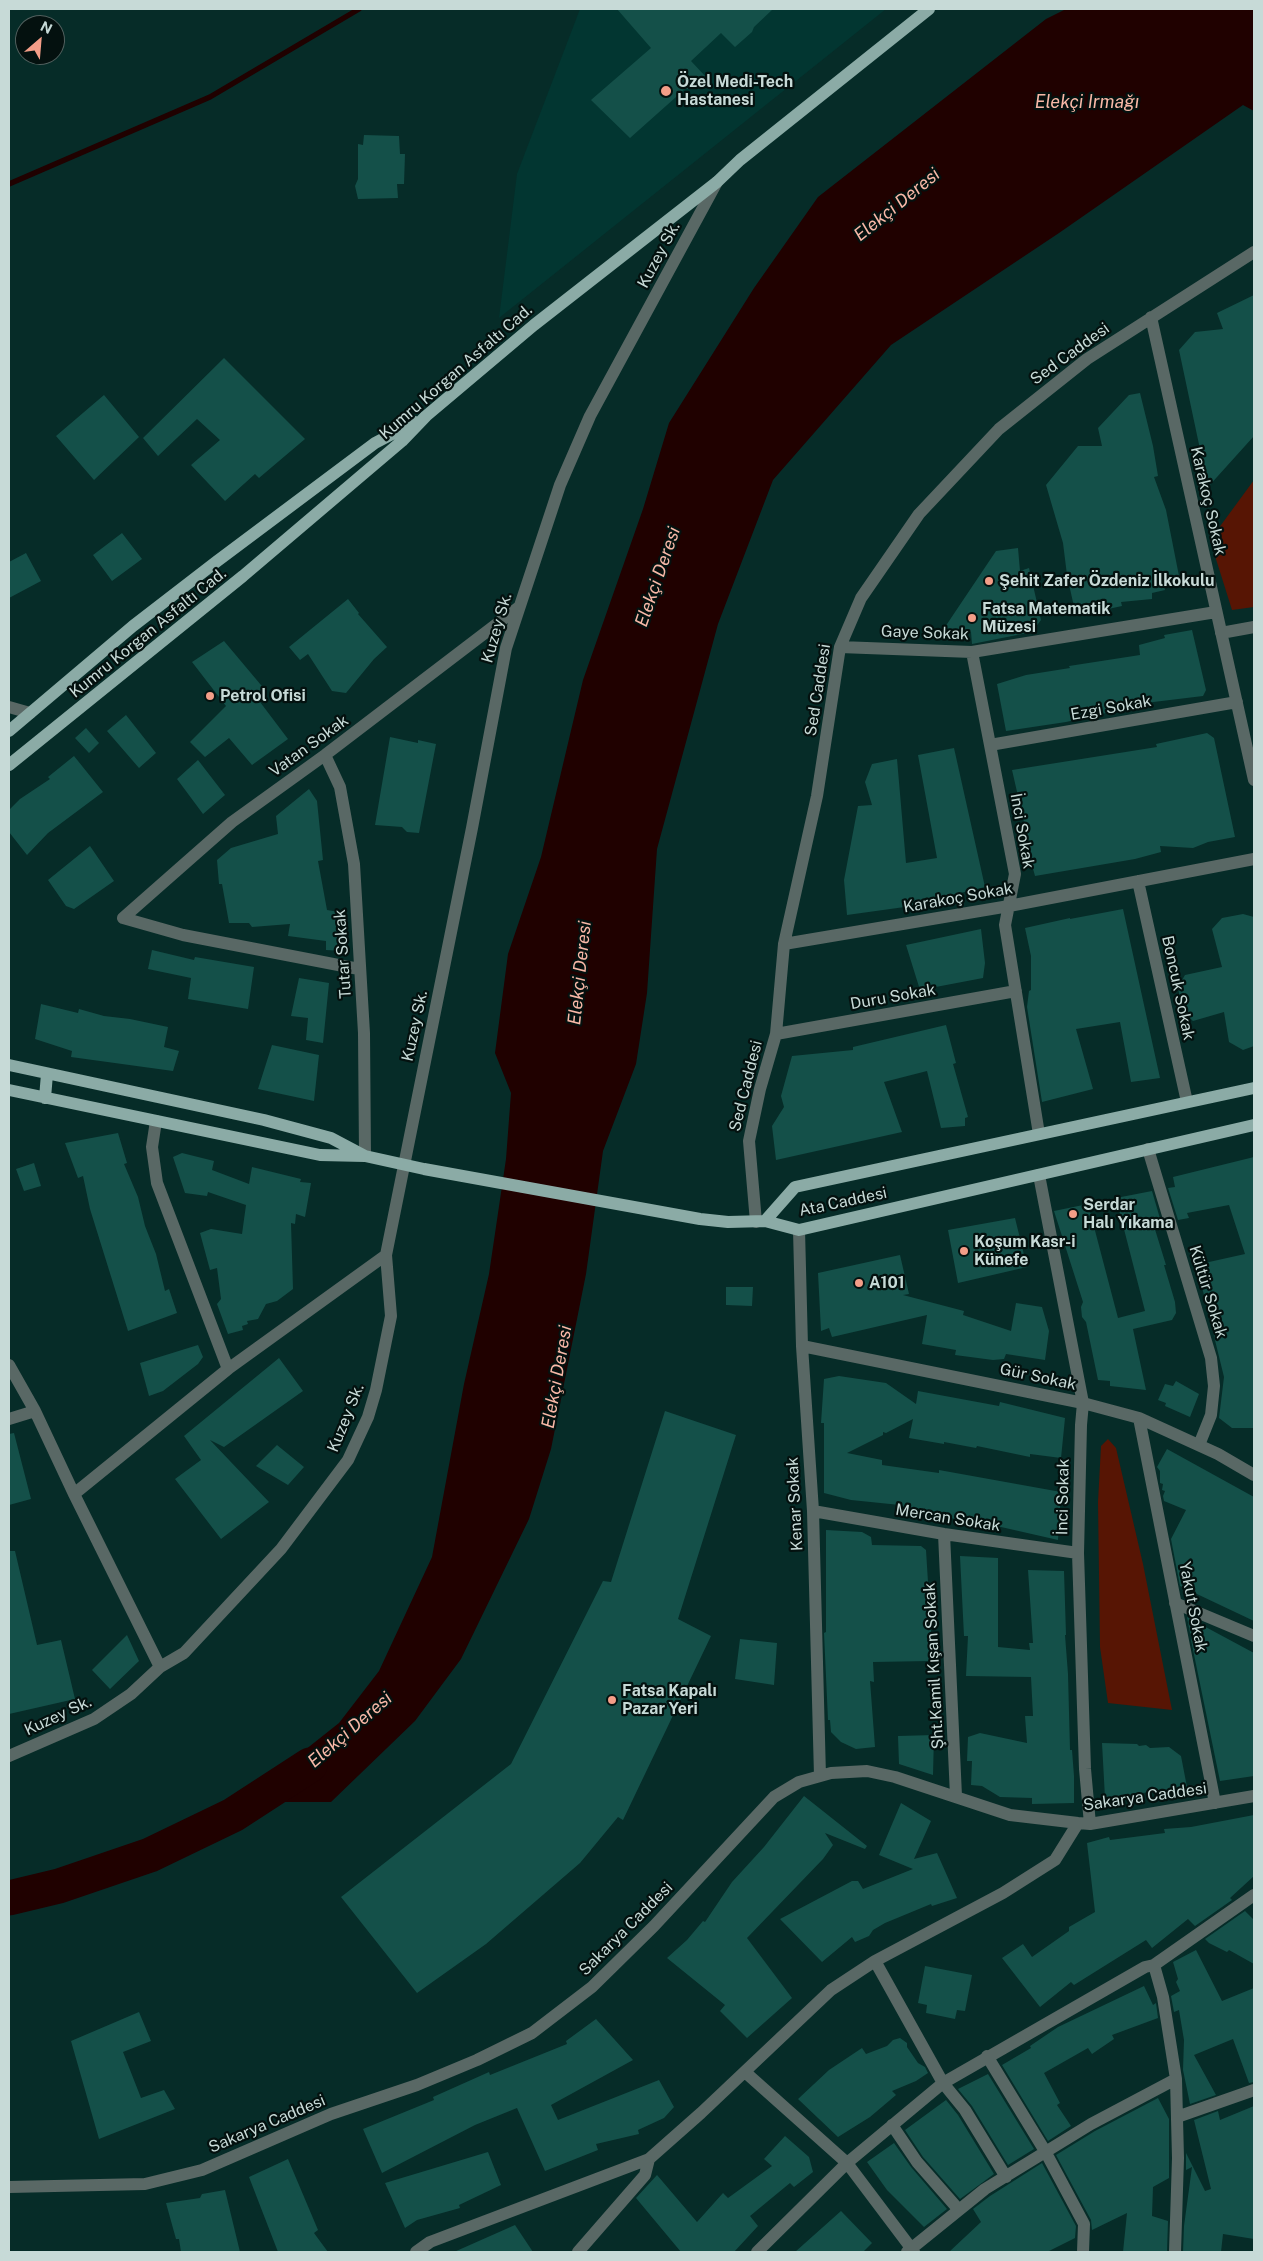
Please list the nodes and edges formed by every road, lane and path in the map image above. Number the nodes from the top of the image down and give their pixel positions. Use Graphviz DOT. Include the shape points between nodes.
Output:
graph roads {
  1 [pos="930,9"];
  2 [pos="717,182"];
  3 [pos="1254,252"];
  4 [pos="1151,317"];
  5 [pos="426,416"];
  6 [pos="520,607"];
  7 [pos="1216,612"];
  8 [pos="1254,627"];
  9 [pos="1221,633"];
  10 [pos="840,647"];
  11 [pos="972,652"];
  12 [pos="1236,702"];
  13 [pos="9,707"];
  14 [pos="30,713"];
  15 [pos="9,731"];
  16 [pos="990,745"];
  17 [pos="325,755"];
  18 [pos="9,765"];
  19 [pos="1254,780"];
  20 [pos="1254,859"];
  21 [pos="1138,881"];
  22 [pos="1009,906"];
  23 [pos="784,944"];
  24 [pos="359,969"];
  25 [pos="1016,991"];
  26 [pos="776,1034"];
  27 [pos="9,1065"];
  28 [pos="47,1074"];
  29 [pos="1254,1088"];
  30 [pos="9,1090"];
  31 [pos="45,1098"];
  32 [pos="157,1098"];
  33 [pos="1187,1102"];
  34 [pos="156,1120"];
  35 [pos="264,1120"];
  36 [pos="1254,1125"];
  37 [pos="1039,1134"];
  38 [pos="261,1142"];
  39 [pos="1148,1150"];
  40 [pos="365,1156"];
  41 [pos="404,1164"];
  42 [pos="1039,1175"];
  43 [pos="761,1222"];
  44 [pos="799,1230"];
  45 [pos="386,1255"];
  46 [pos="802,1346"];
  47 [pos="9,1365"];
  48 [pos="228,1369"];
  49 [pos="1083,1403"];
  50 [pos="35,1411"];
  51 [pos="1139,1418"];
  52 [pos="9,1419"];
  53 [pos="1199,1445"];
  54 [pos="1254,1475"];
  55 [pos="74,1494"];
  56 [pos="813,1512"];
  57 [pos="944,1534"];
  58 [pos="1078,1553"];
  59 [pos="1175,1603"];
  60 [pos="1254,1636"];
  61 [pos="160,1667"];
  62 [pos="9,1756"];
  63 [pos="820,1776"];
  64 [pos="956,1796"];
  65 [pos="1254,1796"];
  66 [pos="1215,1803"];
  67 [pos="1084,1823"];
  68 [pos="1253,1899"];
  69 [pos="875,1961"];
  70 [pos="1154,1965"];
  71 [pos="987,2056"];
  72 [pos="745,2072"];
  73 [pos="1176,2078"];
  74 [pos="943,2083"];
  75 [pos="1254,2090"];
  76 [pos="1177,2116"];
  77 [pos="892,2125"];
  78 [pos="1045,2151"];
  79 [pos="649,2159"];
  80 [pos="847,2163"];
  81 [pos="1006,2177"];
  82 [pos="9,2187"];
  83 [pos="959,2210"];
  84 [pos="911,2250"];
  85 [pos="416,2252"];
  86 [pos="578,2252"];
  87 [pos="757,2252"];
  88 [pos="1083,2252"];
  89 [pos="1175,2252"];
  1 -- 2 [label="main road, Kumru Korgan Asfaltı Cad." via="740,160"];
  2 -- 5 [label="main road, Kumru Korgan Asfaltı Cad." via="534,325"];
  2 -- 6 [label="street, Kuzey Sk." via="590,416 560,485"];
  3 -- 4 [label="street, Sed Caddesi"];
  4 -- 7 [label="street, Karakoç Sokak"];
  4 -- 10 [label="street, Sed Caddesi" via="1087,359 992,436 919,514 860,598"];
  5 -- 14 [label="main road" via="375,443 223,556"];
  5 -- 18 [label="main road, Kumru Korgan Asfaltı Cad." via="243,576"];
  6 -- 17 [label="street, Vatan Sokak"];
  6 -- 41 [label="street, Kuzey Sk." via="506,648"];
  7 -- 9 [label="street, Karakoç Sokak"];
  7 -- 11 [label="street, Gaye Sokak"];
  8 -- 9 [label="street"];
  9 -- 12 [label="street, Karakoç Sokak"];
  10 -- 11 [label="street, Gaye Sokak"];
  10 -- 23 [label="street, Sed Caddesi" via="817,796"];
  11 -- 16 [label="street, İnci Sokak"];
  12 -- 16 [label="street, Ezgi Sokak"];
  12 -- 19 [label="street, Karakoç Sokak"];
  13 -- 14 [label="street"];
  14 -- 15 [label="main road"];
  16 -- 22 [label="street, İnci Sokak" via="1015,874"];
  17 -- 24 [label="street, Tutar Sokak" via="340,787 354,864"];
  17 -- 24 [label="street, Vatan Sokak" via="232,822 123,918 183,935"];
  20 -- 21 [label="street, Karakoç Sokak"];
  21 -- 22 [label="street, Karakoç Sokak"];
  21 -- 33 [label="street, Boncuk Sokak"];
  22 -- 23 [label="street, Karakoç Sokak"];
  22 -- 25 [label="street, İnci Sokak" via="1005,925"];
  23 -- 26 [label="street, Sed Caddesi"];
  24 -- 40 [label="street, Tutar Sokak" via="364,1033"];
  25 -- 26 [label="street, Duru Sokak"];
  25 -- 37 [label="street, İnci Sokak"];
  26 -- 43 [label="street, Sed Caddesi" via="749,1141"];
  27 -- 28 [label="main road"];
  28 -- 31 [label="main road"];
  28 -- 32 [label="main road"];
  29 -- 33 [label="main road, Ata Caddesi"];
  30 -- 31 [label="main road"];
  31 -- 34 [label="main road"];
  32 -- 34 [label="main road"];
  32 -- 35 [label="main road"];
  33 -- 37 [label="main road, Ata Caddesi"];
  34 -- 38 [label="main road"];
  34 -- 48 [label="street" via="152,1146 157,1183"];
  35 -- 38 [label="main road"];
  35 -- 40 [label="main road" via="332,1138"];
  36 -- 39 [label="main road, Ata Caddesi"];
  37 -- 43 [label="main road, Ata Caddesi" via="794,1187"];
  38 -- 40 [label="main road" via="320,1155"];
  39 -- 42 [label="main road, Ata Caddesi"];
  39 -- 53 [label="street, Kültür Sokak" via="1211,1358 1214,1386 1211,1414"];
  40 -- 41 [label="main road"];
  41 -- 43 [label="main road" via="700,1219"];
  41 -- 45 [label="street, Kuzey Sk."];
  42 -- 44 [label="main road, Ata Caddesi"];
  42 -- 49 [label="street, İnci Sokak"];
  43 -- 44 [label="main road, Ata Caddesi"];
  44 -- 46 [label="street, Kenar Sokak"];
  45 -- 48 [label="street"];
  45 -- 61 [label="street, Kuzey Sk." via="391,1316 368,1417 348,1460 281,1549 184,1653"];
  46 -- 49 [label="street, Gür Sokak"];
  46 -- 56 [label="street, Kenar Sokak"];
  47 -- 50 [label="street"];
  48 -- 55 [label="street"];
  49 -- 51 [label="street, Gür Sokak"];
  49 -- 58 [label="street, İnci Sokak"];
  50 -- 52 [label="street"];
  50 -- 55 [label="street"];
  51 -- 53 [label="street, Gür Sokak"];
  51 -- 59 [label="street, Yakut Sokak"];
  53 -- 54 [label="street, Gür Sokak"];
  55 -- 61 [label="street"];
  56 -- 57 [label="street, Mercan Sokak"];
  56 -- 63 [label="street, Kenar Sokak"];
  57 -- 58 [label="street, Mercan Sokak"];
  57 -- 64 [label="street, Şht.Kamil Kışan Sokak"];
  58 -- 67 [label="street, İnci Sokak"];
  59 -- 60 [label="street"];
  59 -- 66 [label="street, Yakut Sokak"];
  61 -- 62 [label="street, Kuzey Sk." via="131,1694 94,1719"];
  63 -- 64 [label="street, Sakarya Caddesi" via="867,1771"];
  63 -- 82 [label="street, Sakarya Caddesi" via="799,1782 774,1797 654,1926 592,1986 524,2037 417,2085 331,2114 202,2170 145,2184"];
  64 -- 67 [label="street, Sakarya Caddesi" via="1010,1815"];
  65 -- 66 [label="street, Sakarya Caddesi"];
  66 -- 67 [label="street, Sakarya Caddesi"];
  67 -- 69 [label="street" via="1055,1860 1003,1893"];
  68 -- 70 [label="street"];
  69 -- 72 [label="street" via="831,1990"];
  69 -- 74 [label="street"];
  70 -- 71 [label="street"];
  70 -- 73 [label="street"];
  71 -- 74 [label="street"];
  71 -- 78 [label="street"];
  72 -- 79 [label="street"];
  72 -- 80 [label="street"];
  73 -- 76 [label="street"];
  73 -- 78 [label="street"];
  74 -- 77 [label="street"];
  74 -- 81 [label="street" via="965,2110"];
  75 -- 76 [label="street"];
  76 -- 89 [label="street"];
  77 -- 80 [label="street"];
  77 -- 83 [label="street" via="917,2162"];
  78 -- 81 [label="street"];
  78 -- 88 [label="street" via="1084,2224"];
  79 -- 85 [label="street" via="430,2242"];
  79 -- 86 [label="street" via="645,2175"];
  80 -- 84 [label="street"];
  80 -- 87 [label="street"];
  81 -- 83 [label="street"];
  83 -- 84 [label="street"];
}
